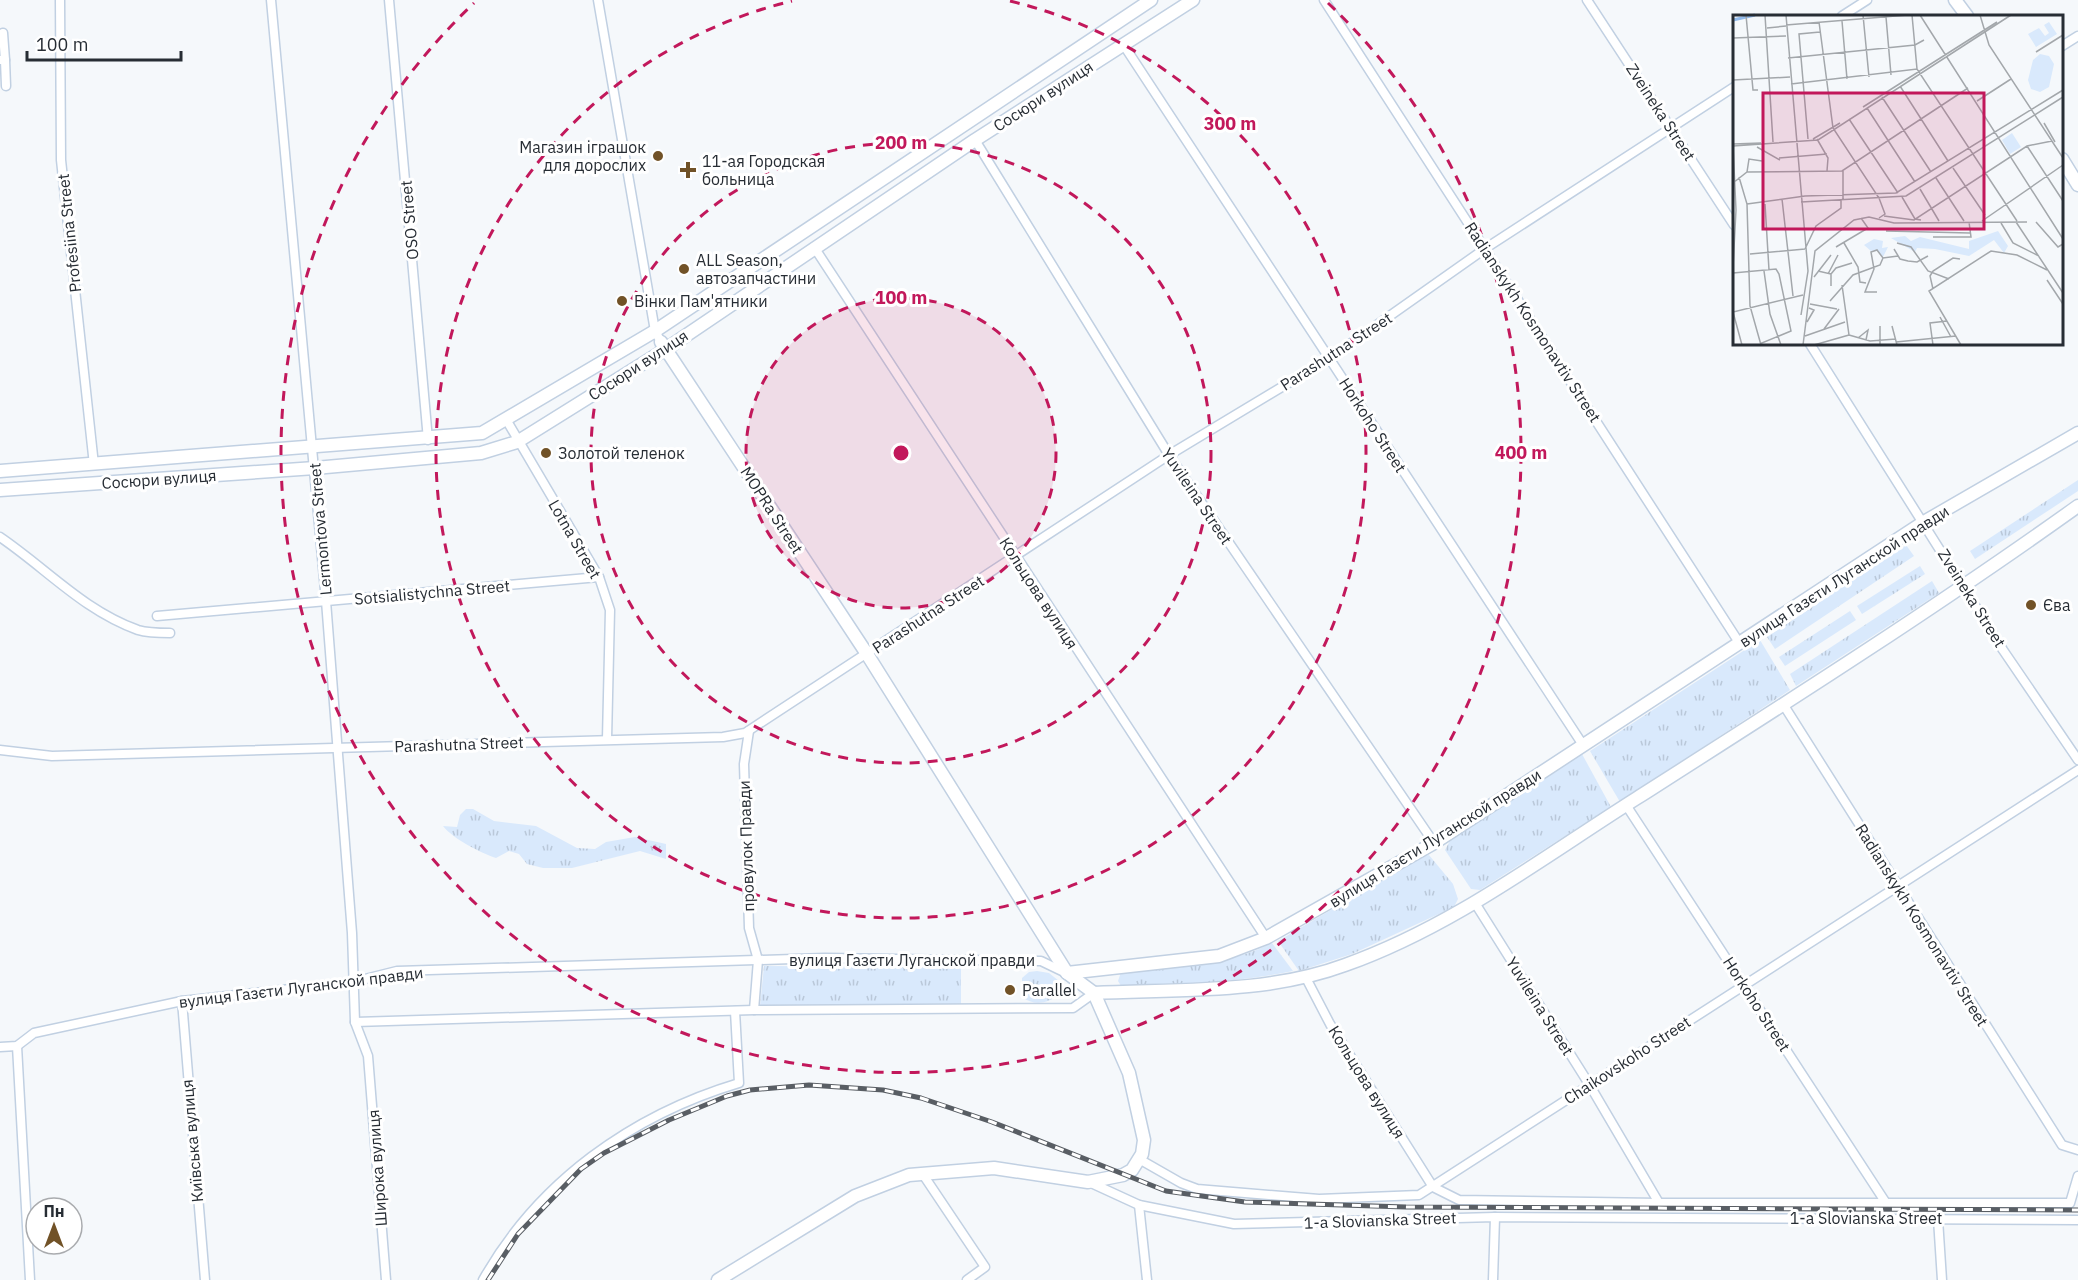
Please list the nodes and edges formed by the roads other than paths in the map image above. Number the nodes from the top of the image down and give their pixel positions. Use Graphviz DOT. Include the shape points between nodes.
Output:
graph roads {
  1 [pos="60,0"];
  2 [pos="271,0"];
  3 [pos="389,0"];
  4 [pos="598,0"];
  5 [pos="1151,0"];
  6 [pos="1193,0"];
  7 [pos="1324,0"];
  8 [pos="1587,0"];
  9 [pos="1867,0"];
  10 [pos="1955,0"];
  11 [pos="1844,15"];
  12 [pos="1966,15"];
  13 [pos="3,33"];
  14 [pos="2078,36"];
  15 [pos="1123,44"];
  16 [pos="2063,45"];
  17 [pos="3,60"];
  18 [pos="6,86"];
  19 [pos="1733,88"];
  20 [pos="1673,128"];
  21 [pos="975,140"];
  22 [pos="2063,162"];
  23 [pos="2078,185"];
  24 [pos="1733,223"];
  25 [pos="814,247"];
  26 [pos="1486,248"];
  27 [pos="661,341"];
  28 [pos="1811,345"];
  29 [pos="1330,358"];
  30 [pos="507,421"];
  31 [pos="2078,434"];
  32 [pos="429,440"];
  33 [pos="517,442"];
  34 [pos="314,449"];
  35 [pos="1168,455"];
  36 [pos="94,465"];
  37 [pos="315,468"];
  38 [pos="0,471"];
  39 [pos="0,490"];
  40 [pos="2078,506"];
  41 [pos="1924,522"];
  42 [pos="0,537"];
  43 [pos="1015,556"];
  44 [pos="599,577"];
  45 [pos="1965,587"];
  46 [pos="326,601"];
  47 [pos="157,616"];
  48 [pos="170,633"];
  49 [pos="1740,644"];
  50 [pos="867,654"];
  51 [pos="1783,704"];
  52 [pos="749,731"];
  53 [pos="607,739"];
  54 [pos="1583,745"];
  55 [pos="338,748"];
  56 [pos="0,750"];
  57 [pos="2078,760"];
  58 [pos="2078,770"];
  59 [pos="1626,805"];
  60 [pos="1434,843"];
  61 [pos="1896,886"];
  62 [pos="1475,903"];
  63 [pos="1266,938"];
  64 [pos="758,960"];
  65 [pos="1067,973"];
  66 [pos="1305,976"];
  67 [pos="353,982"];
  68 [pos="1744,983"];
  69 [pos="1094,993"];
  70 [pos="182,1001"];
  71 [pos="754,1010"];
  72 [pos="735,1011"];
  73 [pos="355,1022"];
  74 [pos="17,1046"];
  75 [pos="0,1047"];
  76 [pos="368,1056"];
  77 [pos="1589,1084"];
  78 [pos="2078,1150"];
  79 [pos="1139,1159"];
  80 [pos="922,1173"];
  81 [pos="2078,1176"];
  82 [pos="1088,1182"];
  83 [pos="1433,1186"];
  84 [pos="1659,1203"];
  85 [pos="1886,1203"];
  86 [pos="2074,1203"];
  87 [pos="1139,1205"];
  88 [pos="1495,1217"];
  89 [pos="1938,1219"];
  90 [pos="2078,1220"];
  91 [pos="30,1280"];
  92 [pos="206,1280"];
  93 [pos="386,1280"];
  94 [pos="483,1280"];
  95 [pos="717,1280"];
  96 [pos="967,1280"];
  97 [pos="1147,1280"];
  98 [pos="1493,1280"];
  99 [pos="1942,1280"];
  1 -- 36 [label="street, Profesiina Street" via="61,160"];
  2 -- 34 [label="street, Lermontova Street"];
  3 -- 32 [label="street, OSO Street"];
  4 -- 27 [label="street, MOPRa Street"];
  5 -- 27 [label="street, Сосюри вулиця"];
  6 -- 15 [label="street, Сосюри вулиця"];
  7 -- 26 [label="street, Radianskykh Kosmonavtiv Street"];
  8 -- 20 [label="street, Zveineka Street"];
  9 -- 11 [label="street"];
  10 -- 12 [label="street"];
  13 -- 17 [label="street"];
  14 -- 16 [label="street"];
  15 -- 21 [label="street, Сосюри вулиця"];
  15 -- 29 [label="street, Horkoho Street"];
  17 -- 18 [label="street"];
  19 -- 20 [label="street, Parashutna Street"];
  20 -- 24 [label="street, Zveineka Street"];
  20 -- 26 [label="street, Parashutna Street"];
  21 -- 25 [label="street, Сосюри вулиця"];
  21 -- 35 [label="street, Yuvileina Street"];
  22 -- 23 [label="street"];
  25 -- 27 [label="street, Сосюри вулиця"];
  25 -- 43 [label="street, Кольцова вулиця"];
  26 -- 29 [label="street, Parashutna Street"];
  26 -- 49 [label="street, Radianskykh Kosmonavtiv Street"];
  27 -- 30 [label="street, Сосюри вулиця"];
  27 -- 33 [label="street, Сосюри вулиця"];
  27 -- 50 [label="street, MOPRa Street"];
  28 -- 41 [label="street, Zveineka Street"];
  29 -- 35 [label="street, Parashutna Street"];
  29 -- 54 [label="street, Horkoho Street"];
  30 -- 32 [label="street, Сосюри вулиця" via="482,433"];
  30 -- 33 [label="street, Lotna Street"];
  31 -- 41 [label="street, вулиця Газєти Луганской правди"];
  32 -- 34 [label="street, Сосюри вулиця"];
  33 -- 37 [label="street, Сосюри вулиця" via="481,453"];
  33 -- 44 [label="street, Lotna Street"];
  34 -- 36 [label="street, Сосюри вулиця"];
  34 -- 37 [label="street, Lermontova Street"];
  35 -- 43 [label="street, Parashutna Street"];
  35 -- 60 [label="street, Yuvileina Street"];
  36 -- 38 [label="street, Сосюри вулиця"];
  37 -- 39 [label="street, Сосюри вулиця"];
  37 -- 46 [label="street, Lermontova Street"];
  40 -- 45 [label="street"];
  41 -- 45 [label="street, Zveineka Street"];
  41 -- 49 [label="street, вулиця Газєти Луганской правди"];
  42 -- 48 [label="street" via="87,605 140,631"];
  43 -- 50 [label="street, Parashutna Street"];
  43 -- 63 [label="street, Кольцова вулиця"];
  44 -- 46 [label="street, Sotsialistychna Street"];
  44 -- 53 [label="street, Lotna Street" via="610,610"];
  45 -- 51 [label="street"];
  45 -- 57 [label="street, Zveineka Street"];
  46 -- 47 [label="street, Sotsialistychna Street"];
  46 -- 55 [label="street, Lermontova Street"];
  49 -- 54 [label="street, вулиця Газєти Луганской правди"];
  50 -- 52 [label="street, Parashutna Street"];
  50 -- 65 [label="street, MOPRa Street"];
  51 -- 59 [label="street"];
  51 -- 61 [label="street, Radianskykh Kosmonavtiv Street"];
  52 -- 53 [label="street, Parashutna Street" via="732,736"];
  52 -- 64 [label="street, провулок Правди" via="744,764 749,928"];
  53 -- 55 [label="street, Parashutna Street"];
  54 -- 60 [label="street, вулиця Газєти Луганской правди"];
  55 -- 56 [label="street, Parashutna Street" via="52,756"];
  55 -- 67 [label="street, Lermontova Street"];
  58 -- 61 [label="street, Chaikovskoho Street"];
  59 -- 62 [label="street"];
  59 -- 68 [label="street, Horkoho Street"];
  60 -- 63 [label="street, вулиця Газєти Луганской правди"];
  61 -- 68 [label="street, Chaikovskoho Street"];
  61 -- 78 [label="street, Radianskykh Kosmonavtiv Street" via="2062,1145"];
  62 -- 66 [label="street" via="1405,941 1343,966"];
  62 -- 77 [label="street, Yuvileina Street"];
  63 -- 65 [label="street, вулиця Газєти Луганской правди" via="1219,956"];
  64 -- 65 [label="street, вулиця Газєти Луганской правди" via="1041,961"];
  64 -- 67 [label="street, вулиця Газєти Луганской правди" via="398,971"];
  64 -- 71 [label="street"];
  65 -- 69 [label="street"];
  66 -- 69 [label="street" via="1245,986"];
  66 -- 83 [label="street, Кольцова вулиця" via="1330,1024"];
  67 -- 70 [label="street, вулиця Газєти Луганской правди"];
  67 -- 73 [label="street, Lermontova Street"];
  68 -- 77 [label="street, Chaikovskoho Street"];
  68 -- 85 [label="street, Horkoho Street"];
  69 -- 71 [label="street" via="1073,1008"];
  69 -- 79 [label="street" via="1129,1073 1144,1140"];
  70 -- 74 [label="street, вулиця Газєти Луганской правди" via="34,1034"];
  70 -- 92 [label="street, Київська вулиця"];
  71 -- 72 [label="street"];
  72 -- 73 [label="street"];
  72 -- 94 [label="street" via="740,1083 695,1099 605,1145 583,1161 526,1215"];
  73 -- 76 [label="street, Lermontova Street"];
  74 -- 75 [label="street, вулиця Газєти Луганской правди"];
  74 -- 91 [label="street"];
  76 -- 93 [label="street, Широка вулиця"];
  77 -- 83 [label="street, Chaikovskoho Street"];
  77 -- 84 [label="street, Yuvileina Street"];
  79 -- 82 [label="street" via="1124,1175"];
  79 -- 83 [label="street, Chaikovskoho Street" via="1197,1189 1319,1199 1419,1195"];
  80 -- 82 [label="street, 1-a Slovianska Street" via="994,1168"];
  80 -- 95 [label="street, 1-a Slovianska Street" via="855,1197"];
  80 -- 96 [label="street" via="985,1267"];
  81 -- 86 [label="street"];
  82 -- 87 [label="street, 1-a Slovianska Street"];
  83 -- 84 [label="street" via="1459,1200"];
  84 -- 85 [label="street"];
  85 -- 86 [label="street"];
  87 -- 88 [label="street, 1-a Slovianska Street" via="1234,1224"];
  87 -- 97 [label="street"];
  88 -- 89 [label="street, 1-a Slovianska Street"];
  88 -- 98 [label="street"];
  89 -- 90 [label="street, 1-a Slovianska Street"];
  89 -- 99 [label="street"];
}
